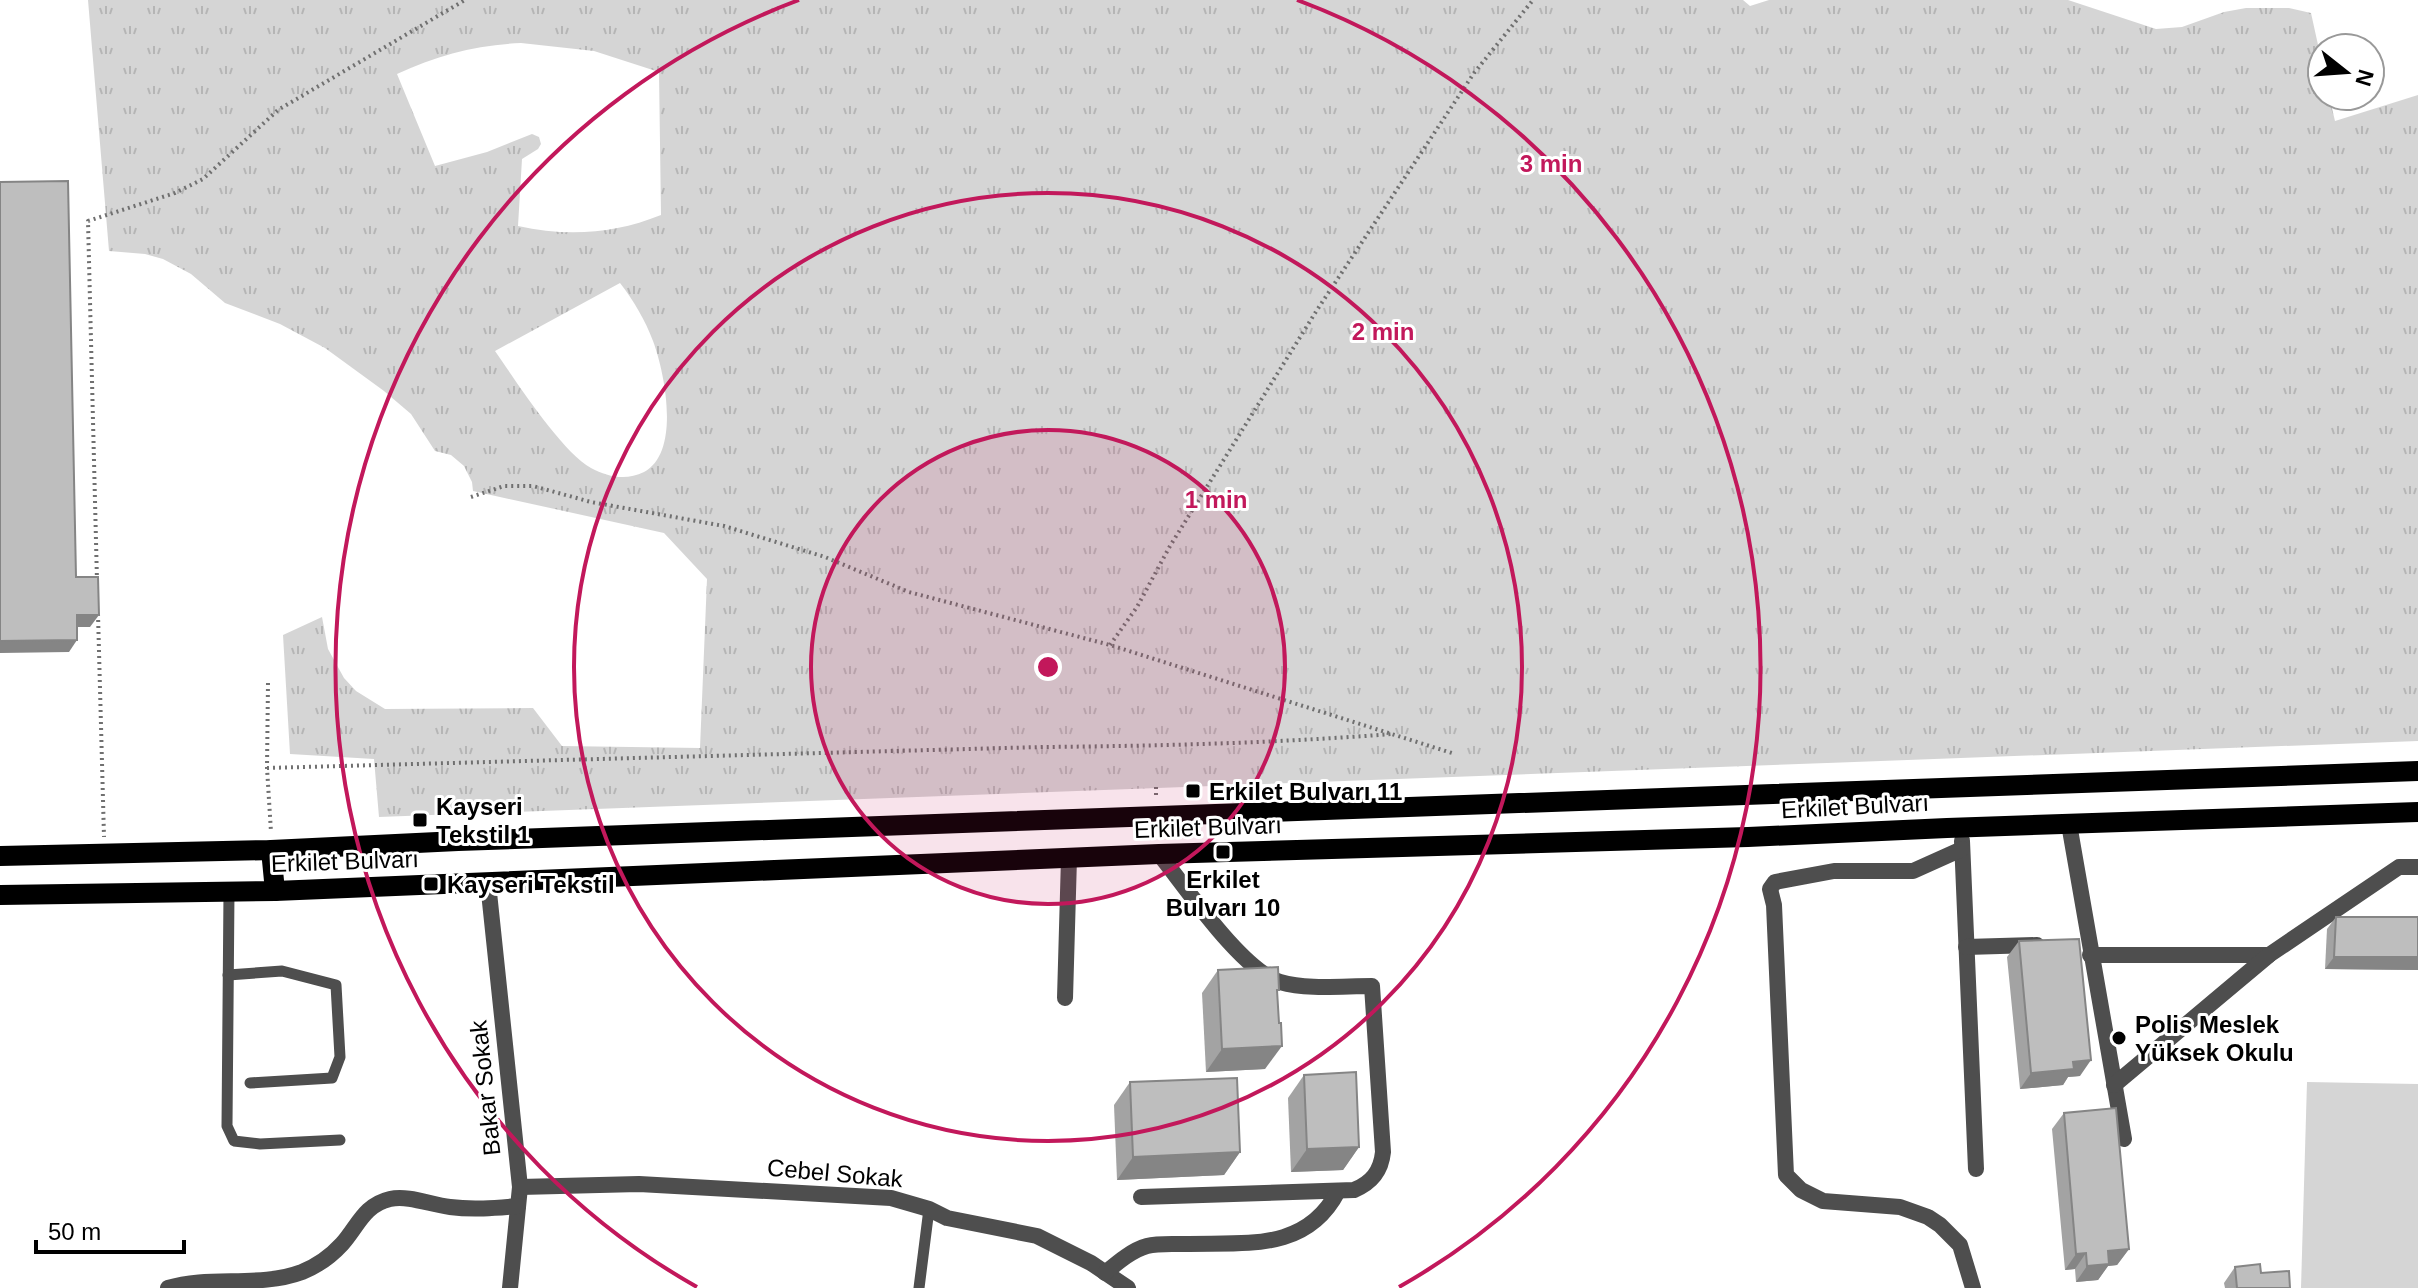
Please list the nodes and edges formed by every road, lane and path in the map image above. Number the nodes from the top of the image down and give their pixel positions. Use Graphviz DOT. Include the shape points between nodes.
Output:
graph roads {
  1 [pos="465,0"];
  2 [pos="1533,0"];
  3 [pos="471,497"];
  4 [pos="97,585"];
  5 [pos="98,601"];
  6 [pos="1110,645"];
  7 [pos="268,683"];
  8 [pos="1392,734"];
  9 [pos="1455,754"];
  10 [pos="267,768"];
  11 [pos="2418,771"];
  12 [pos="2418,812"];
  13 [pos="2069,824"];
  14 [pos="1961,827"];
  15 [pos="1962,849"];
  16 [pos="271,850"];
  17 [pos="104,854"];
  18 [pos="1159,854"];
  19 [pos="0,856"];
  20 [pos="1069,858"];
  21 [pos="2418,867"];
  22 [pos="488,883"];
  23 [pos="275,891"];
  24 [pos="229,892"];
  25 [pos="0,895"];
  26 [pos="2077,946"];
  27 [pos="1966,947"];
  28 [pos="2269,955"];
  29 [pos="228,975"];
  30 [pos="1065,998"];
  31 [pos="250,1083"];
  32 [pos="2114,1085"];
  33 [pos="2124,1139"];
  34 [pos="340,1140"];
  35 [pos="1976,1169"];
  36 [pos="520,1187"];
  37 [pos="1338,1191"];
  38 [pos="1141,1197"];
  39 [pos="518,1206"];
  40 [pos="929,1209"];
  41 [pos="1105,1273"];
  42 [pos="168,1288"];
  43 [pos="510,1288"];
  44 [pos="919,1288"];
  45 [pos="1128,1288"];
  46 [pos="1973,1288"];
  1 -- 4 [label="path" via="278,110 203,179 88,221"];
  2 -- 6 [label="path" via="1474,73 1317,310"];
  3 -- 6 [label="path" via="504,486 533,486 724,526 825,557 909,592"];
  5 -- 17 [label="path"];
  6 -- 8 [label="path"];
  7 -- 10 [label="path"];
  8 -- 9 [label="path"];
  8 -- 10 [label="path" via="1231,744"];
  10 -- 16 [label="path"];
  11 -- 16 [label="main road, Erkilet Bulvarı"];
  12 -- 13 [label="main road, Erkilet Bulvarı"];
  13 -- 14 [label="main road, Erkilet Bulvarı"];
  13 -- 26 [label="street"];
  14 -- 15 [label="street"];
  14 -- 18 [label="main road, Erkilet Bulvarı"];
  15 -- 27 [label="street"];
  15 -- 46 [label="street" via="1913,871 1834,871 1775,882 1770,889 1786,1175 1823,1201 1900,1207 1928,1217 1960,1245"];
  16 -- 17 [label="main road, Erkilet Bulvarı"];
  16 -- 23 [label="main road"];
  17 -- 19 [label="main road, Erkilet Bulvarı"];
  18 -- 20 [label="main road, Erkilet Bulvarı"];
  18 -- 37 [label="street" via="1242,958 1266,976 1301,985 1372,986 1382,1159 1363,1187"];
  20 -- 22 [label="main road, Erkilet Bulvarı"];
  20 -- 30 [label="street"];
  21 -- 28 [label="street" via="2399,867"];
  22 -- 23 [label="main road, Erkilet Bulvarı"];
  22 -- 36 [label="street, Bakar Sokak"];
  23 -- 24 [label="main road, Erkilet Bulvarı"];
  24 -- 25 [label="main road, Erkilet Bulvarı"];
  24 -- 29 [label="lane"];
  26 -- 27 [label="street"];
  26 -- 28 [label="street"];
  26 -- 32 [label="street"];
  27 -- 35 [label="street"];
  28 -- 32 [label="street"];
  29 -- 31 [label="lane" via="282,971 336,985 340,1057 332,1078"];
  29 -- 34 [label="lane" via="227,1126 234,1141"];
  32 -- 33 [label="street"];
  36 -- 39 [label="street, Bakar Sokak"];
  36 -- 40 [label="street, Cebel Sokak" via="673,1185 872,1195"];
  37 -- 38 [label="street"];
  37 -- 41 [label="street" via="1316,1221 1293,1235 1149,1245"];
  39 -- 42 [label="street" via="475,1209 387,1200 364,1213 329,1256 304,1271"];
  39 -- 43 [label="street, Bakar Sokak"];
  40 -- 41 [label="street, Cebel Sokak" via="947,1218 1037,1236"];
  40 -- 44 [label="lane"];
  41 -- 45 [label="street, Cebel Sokak"];
}
